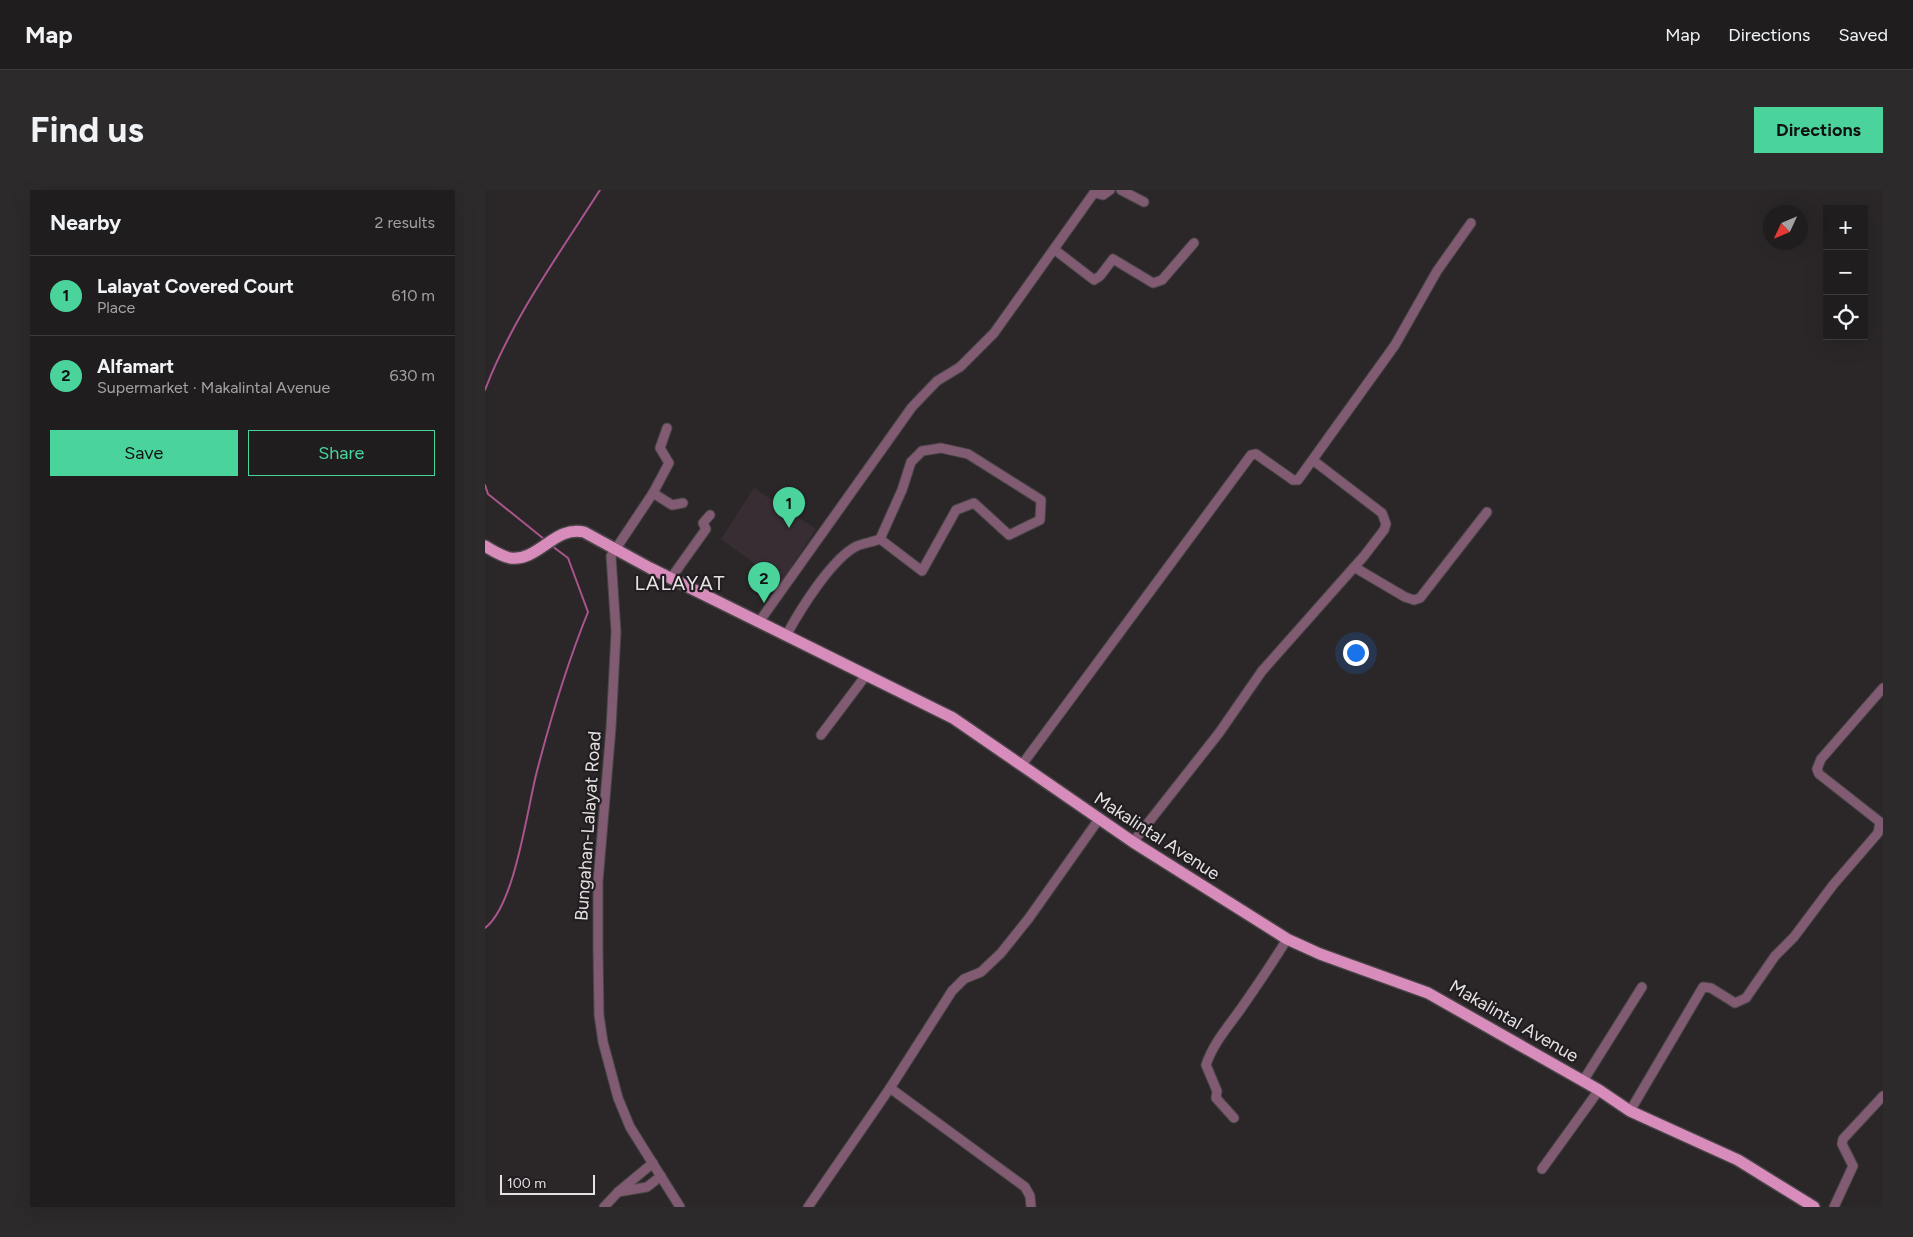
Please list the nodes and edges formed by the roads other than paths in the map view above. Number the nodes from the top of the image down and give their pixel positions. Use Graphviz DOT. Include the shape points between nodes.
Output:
graph roads {
  1 [pos="1110,190"];
  2 [pos="1121,190"];
  3 [pos="1096,191"];
  4 [pos="1144,202"];
  5 [pos="1471,223"];
  6 [pos="1194,243"];
  7 [pos="1055,250"];
  8 [pos="667,428"];
  9 [pos="1314,461"];
  10 [pos="653,493"];
  11 [pos="683,503"];
  12 [pos="1487,512"];
  13 [pos="710,515"];
  14 [pos="880,540"];
  15 [pos="485,546"];
  16 [pos="615,549"];
  17 [pos="1354,567"];
  18 [pos="671,578"];
  19 [pos="759,622"];
  20 [pos="787,634"];
  21 [pos="867,674"];
  22 [pos="1883,688"];
  23 [pos="821,735"];
  24 [pos="1021,766"];
  25 [pos="1099,819"];
  26 [pos="1133,842"];
  27 [pos="1287,940"];
  28 [pos="1642,987"];
  29 [pos="1583,1081"];
  30 [pos="890,1088"];
  31 [pos="1599,1090"];
  32 [pos="1883,1096"];
  33 [pos="1629,1111"];
  34 [pos="1234,1118"];
  35 [pos="653,1163"];
  36 [pos="1541,1169"];
  37 [pos="661,1176"];
  38 [pos="618,1192"];
  39 [pos="604,1207"];
  40 [pos="680,1207"];
  41 [pos="808,1207"];
  42 [pos="1031,1207"];
  43 [pos="1814,1207"];
  44 [pos="1834,1207"];
  1 -- 3 [label="street" via="1103,195"];
  2 -- 4 [label="street"];
  3 -- 7 [label="street"];
  5 -- 9 [label="street" via="1437,270 1395,345"];
  6 -- 7 [label="street" via="1162,280 1153,283 1113,258 1095,280"];
  7 -- 19 [label="street" via="994,333 960,367 937,381 912,407"];
  8 -- 10 [label="street" via="660,448 669,463"];
  9 -- 17 [label="street" via="1385,517 1384,530"];
  9 -- 24 [label="street" via="1298,480 1293,480 1256,454 1251,455"];
  10 -- 11 [label="street" via="673,505"];
  10 -- 16 [label="street"];
  12 -- 17 [label="street" via="1420,598 1414,600"];
  13 -- 18 [label="street" via="703,523 706,529"];
  14 -- 14 [label="street" via="911,462 922,451 941,448 968,454 1041,500 1041,520 1009,535 973,502 956,510 922,570"];
  14 -- 20 [label="street" via="856,547 838,562 803,606"];
  15 -- 16 [label="main road, Makalintal Avenue" via="511,558 523,558 560,534 576,530"];
  16 -- 18 [label="main road, Makalintal Avenue"];
  16 -- 35 [label="street, Bungahan-Lalayat Road" via="611,556 616,632 598,882 599,1015 618,1098 630,1126"];
  17 -- 26 [label="street" via="1262,671"];
  18 -- 19 [label="main road, Makalintal Avenue"];
  19 -- 20 [label="main road, Makalintal Avenue"];
  20 -- 21 [label="main road, Makalintal Avenue"];
  21 -- 23 [label="street"];
  21 -- 24 [label="main road, Makalintal Avenue" via="953,718"];
  22 -- 33 [label="street" via="1821,759 1817,769 1819,774 1880,822 1877,833 1775,956 1746,998 1735,1003 1708,986 1703,987"];
  24 -- 25 [label="main road, Makalintal Avenue"];
  25 -- 26 [label="main road, Makalintal Avenue"];
  25 -- 30 [label="street" via="1001,953 981,972 964,979 952,991"];
  26 -- 27 [label="main road, Makalintal Avenue"];
  27 -- 29 [label="main road, Makalintal Avenue" via="1428,993"];
  27 -- 34 [label="street" via="1222,1032 1206,1065 1217,1091 1216,1098"];
  28 -- 29 [label="street"];
  29 -- 31 [label="main road, Makalintal Avenue"];
  30 -- 41 [label="street"];
  30 -- 42 [label="street" via="1025,1187"];
  31 -- 33 [label="main road, Makalintal Avenue"];
  31 -- 36 [label="street"];
  32 -- 44 [label="street" via="1843,1139 1842,1144 1853,1166"];
  33 -- 43 [label="main road, Makalintal Avenue" via="1738,1160"];
  35 -- 37 [label="street, Bungahan-Lalayat Road"];
  35 -- 38 [label="street"];
  37 -- 38 [label="street" via="647,1187"];
  37 -- 40 [label="street, Bungahan-Lalayat Road"];
  38 -- 39 [label="street"];
}
